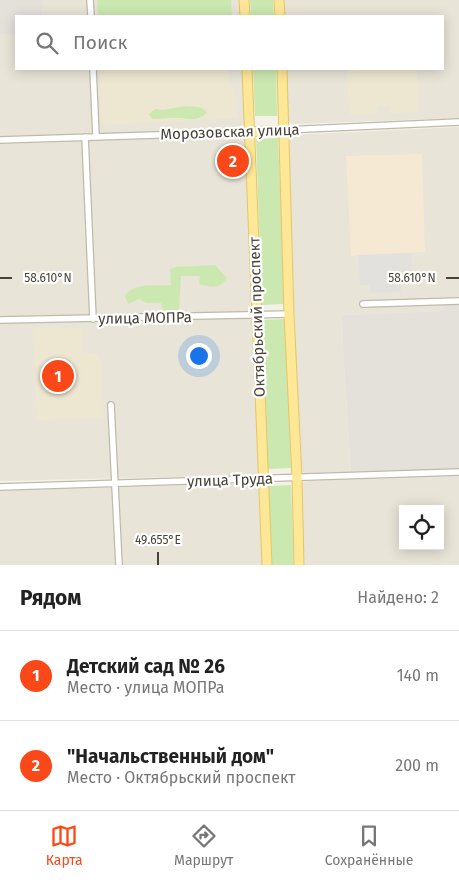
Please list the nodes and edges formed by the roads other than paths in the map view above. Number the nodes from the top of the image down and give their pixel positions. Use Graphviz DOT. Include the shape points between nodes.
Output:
graph roads {
  1 [pos="90,0"];
  2 [pos="244,0"];
  3 [pos="279,0"];
  4 [pos="91,15"];
  5 [pos="245,15"];
  6 [pos="280,15"];
  7 [pos="94,70"];
  8 [pos="247,70"];
  9 [pos="282,70"];
  10 [pos="459,122"];
  11 [pos="284,130"];
  12 [pos="250,132"];
  13 [pos="85,137"];
  14 [pos="96,137"];
  15 [pos="0,140"];
  16 [pos="459,301"];
  17 [pos="363,304"];
  18 [pos="289,314"];
  19 [pos="257,315"];
  20 [pos="93,319"];
  21 [pos="0,320"];
  22 [pos="111,405"];
  23 [pos="459,472"];
  24 [pos="297,478"];
  25 [pos="264,479"];
  26 [pos="116,484"];
  27 [pos="0,487"];
  28 [pos="119,565"];
  29 [pos="267,565"];
  30 [pos="299,565"];
  1 -- 4 [label="street"];
  2 -- 5 [label="main road"];
  3 -- 6 [label="main road"];
  7 -- 14 [label="street"];
  8 -- 12 [label="main road, Октябрьский проспект"];
  9 -- 11 [label="main road"];
  10 -- 11 [label="street, Морозовская улица"];
  11 -- 12 [label="main road, Морозовская улица"];
  11 -- 18 [label="main road"];
  12 -- 14 [label="street, Морозовская улица"];
  12 -- 19 [label="main road, Октябрьский проспект"];
  13 -- 14 [label="street, Морозовская улица"];
  13 -- 15 [label="street, Морозовская улица"];
  13 -- 20 [label="street"];
  16 -- 17 [label="street"];
  18 -- 19 [label="street, улица МОПРа"];
  18 -- 24 [label="main road"];
  19 -- 20 [label="street, улица МОПРа"];
  19 -- 25 [label="main road, Октябрьский проспект"];
  20 -- 21 [label="street, улица МОПРа"];
  22 -- 26 [label="street"];
  23 -- 24 [label="street, улица Труда"];
  24 -- 25 [label="street, улица Труда"];
  24 -- 30 [label="main road"];
  25 -- 26 [label="street, улица Труда"];
  25 -- 29 [label="main road, Октябрьский проспект"];
  26 -- 27 [label="street, улица Труда"];
  26 -- 28 [label="street"];
}
